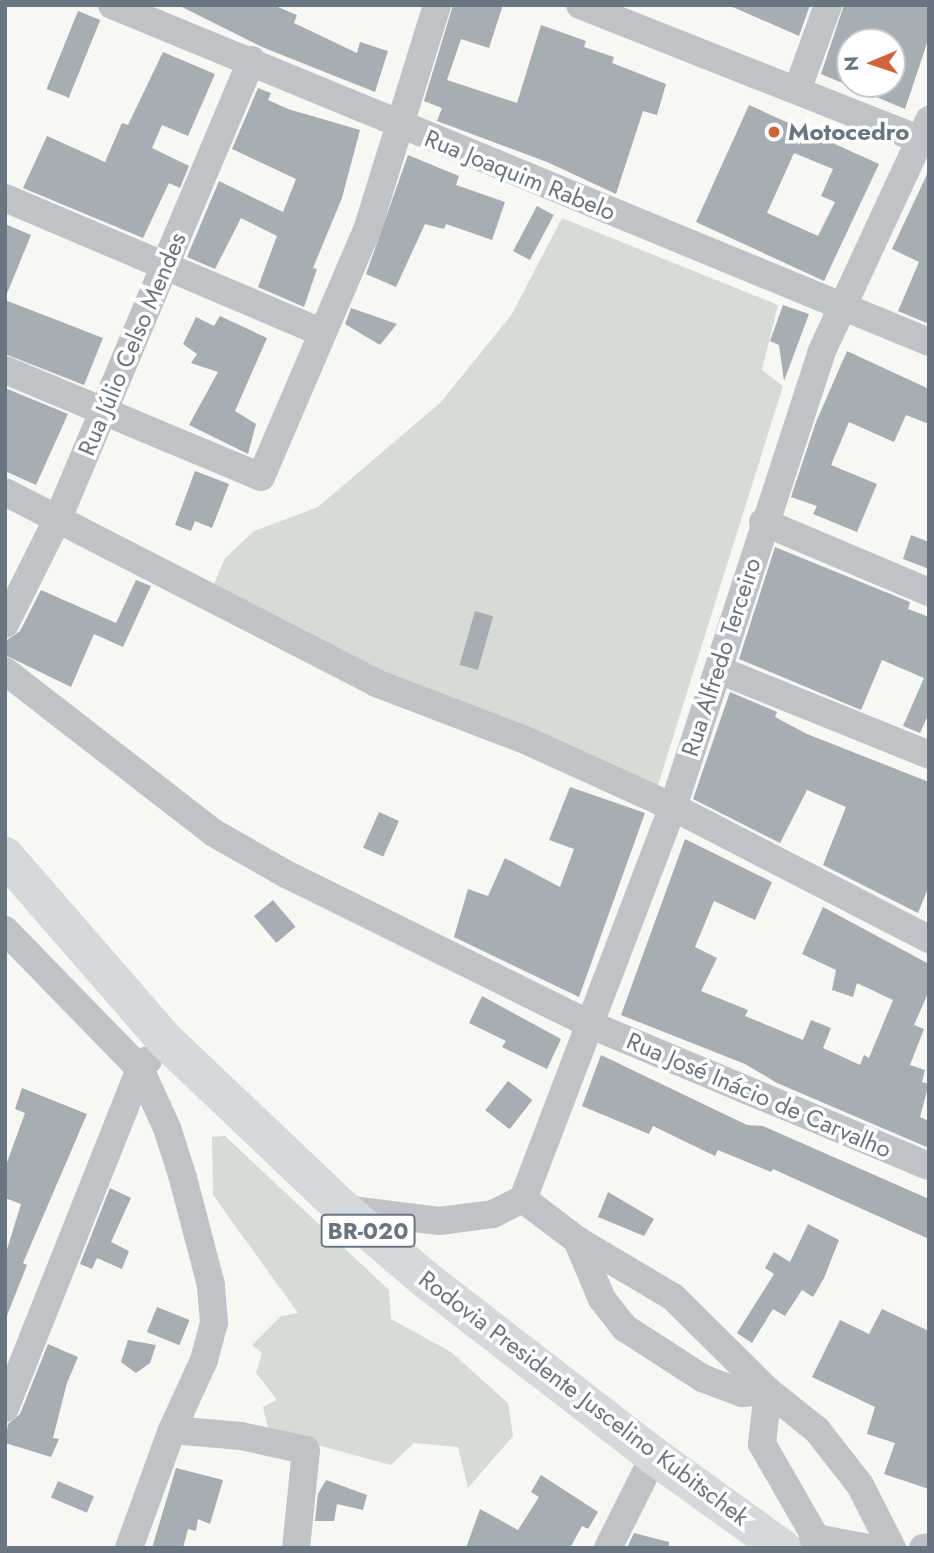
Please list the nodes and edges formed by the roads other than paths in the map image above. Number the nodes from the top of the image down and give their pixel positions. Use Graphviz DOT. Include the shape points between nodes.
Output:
graph roads {
  1 [pos="112,5"];
  2 [pos="437,5"];
  3 [pos="580,5"];
  4 [pos="828,5"];
  5 [pos="627,14"];
  6 [pos="252,60"];
  7 [pos="798,89"];
  8 [pos="399,125"];
  9 [pos="927,134"];
  10 [pos="5,198"];
  11 [pos="166,265"];
  12 [pos="840,307"];
  13 [pos="323,333"];
  14 [pos="929,342"];
  15 [pos="5,370"];
  16 [pos="102,412"];
  17 [pos="5,492"];
  18 [pos="59,516"];
  19 [pos="763,522"];
  20 [pos="929,592"];
  21 [pos="5,624"];
  22 [pos="719,670"];
  23 [pos="5,671"];
  24 [pos="929,755"];
  25 [pos="673,807"];
  26 [pos="5,856"];
  27 [pos="5,930"];
  28 [pos="929,939"];
  29 [pos="589,1024"];
  30 [pos="166,1041"];
  31 [pos="140,1069"];
  32 [pos="929,1166"];
  33 [pos="523,1199"];
  34 [pos="343,1209"];
  35 [pos="577,1240"];
  36 [pos="768,1391"];
  37 [pos="5,1408"];
  38 [pos="172,1430"];
  39 [pos="654,1456"];
  40 [pos="802,1544"];
  41 [pos="929,1547"];
  42 [pos="129,1548"];
  43 [pos="296,1548"];
  44 [pos="608,1548"];
  45 [pos="868,1548"];
  46 [pos="892,1548"];
  47 [pos="923,1548"];
  1 -- 6 [label="street, Rua Joaquim Rabelo"];
  2 -- 8 [label="street"];
  3 -- 5 [label="street"];
  4 -- 7 [label="street"];
  5 -- 7 [label="street"];
  6 -- 8 [label="street, Rua Joaquim Rabelo"];
  6 -- 11 [label="street, Rua Júlio Celso Mendes"];
  7 -- 9 [label="street"];
  8 -- 12 [label="street, Rua Joaquim Rabelo"];
  8 -- 13 [label="street" via="368,228"];
  9 -- 12 [label="street, Rua Alfredo Terceiro"];
  10 -- 11 [label="street"];
  11 -- 13 [label="street"];
  11 -- 16 [label="street, Rua Júlio Celso Mendes"];
  12 -- 14 [label="street, Rua Joaquim Rabelo"];
  12 -- 19 [label="street, Rua Alfredo Terceiro"];
  13 -- 16 [label="street" via="261,477"];
  15 -- 16 [label="street"];
  16 -- 18 [label="street, Rua Júlio Celso Mendes"];
  17 -- 18 [label="street"];
  18 -- 21 [label="street, Rua Júlio Celso Mendes"];
  18 -- 25 [label="street" via="376,684 523,739"];
  19 -- 20 [label="street"];
  19 -- 22 [label="street, Rua Alfredo Terceiro"];
  22 -- 24 [label="street"];
  22 -- 25 [label="street, Rua Alfredo Terceiro"];
  23 -- 29 [label="street, Rua José Inácio de Carvalho" via="214,833 286,874"];
  25 -- 28 [label="street"];
  25 -- 29 [label="street, Rua Alfredo Terceiro"];
  26 -- 30 [label="highway, Rodovia Presidente Juscelino Kubitschek / BR-020"];
  27 -- 31 [label="street"];
  29 -- 32 [label="street, Rua José Inácio de Carvalho"];
  29 -- 33 [label="street, Rua Alfredo Terceiro"];
  30 -- 31 [label="street"];
  30 -- 34 [label="highway, Rodovia Presidente Juscelino Kubitschek / BR-020"];
  31 -- 37 [label="street"];
  31 -- 38 [label="street" via="183,1178 211,1285 215,1322 204,1360"];
  33 -- 34 [label="street" via="493,1214 439,1222"];
  33 -- 35 [label="street"];
  34 -- 39 [label="highway, Rodovia Presidente Juscelino Kubitschek / BR-020" via="425,1279"];
  35 -- 36 [label="street" via="673,1297"];
  35 -- 36 [label="street" via="602,1299 625,1328 702,1378 742,1393"];
  36 -- 40 [label="street" via="762,1444"];
  36 -- 46 [label="street" via="817,1430 841,1457"];
  38 -- 42 [label="street"];
  38 -- 43 [label="street" via="241,1436 306,1450"];
  39 -- 40 [label="highway, Rodovia Presidente Juscelino Kubitschek / BR-020"];
  39 -- 44 [label="street"];
  40 -- 45 [label="street"];
  41 -- 47 [label="street"];
}
